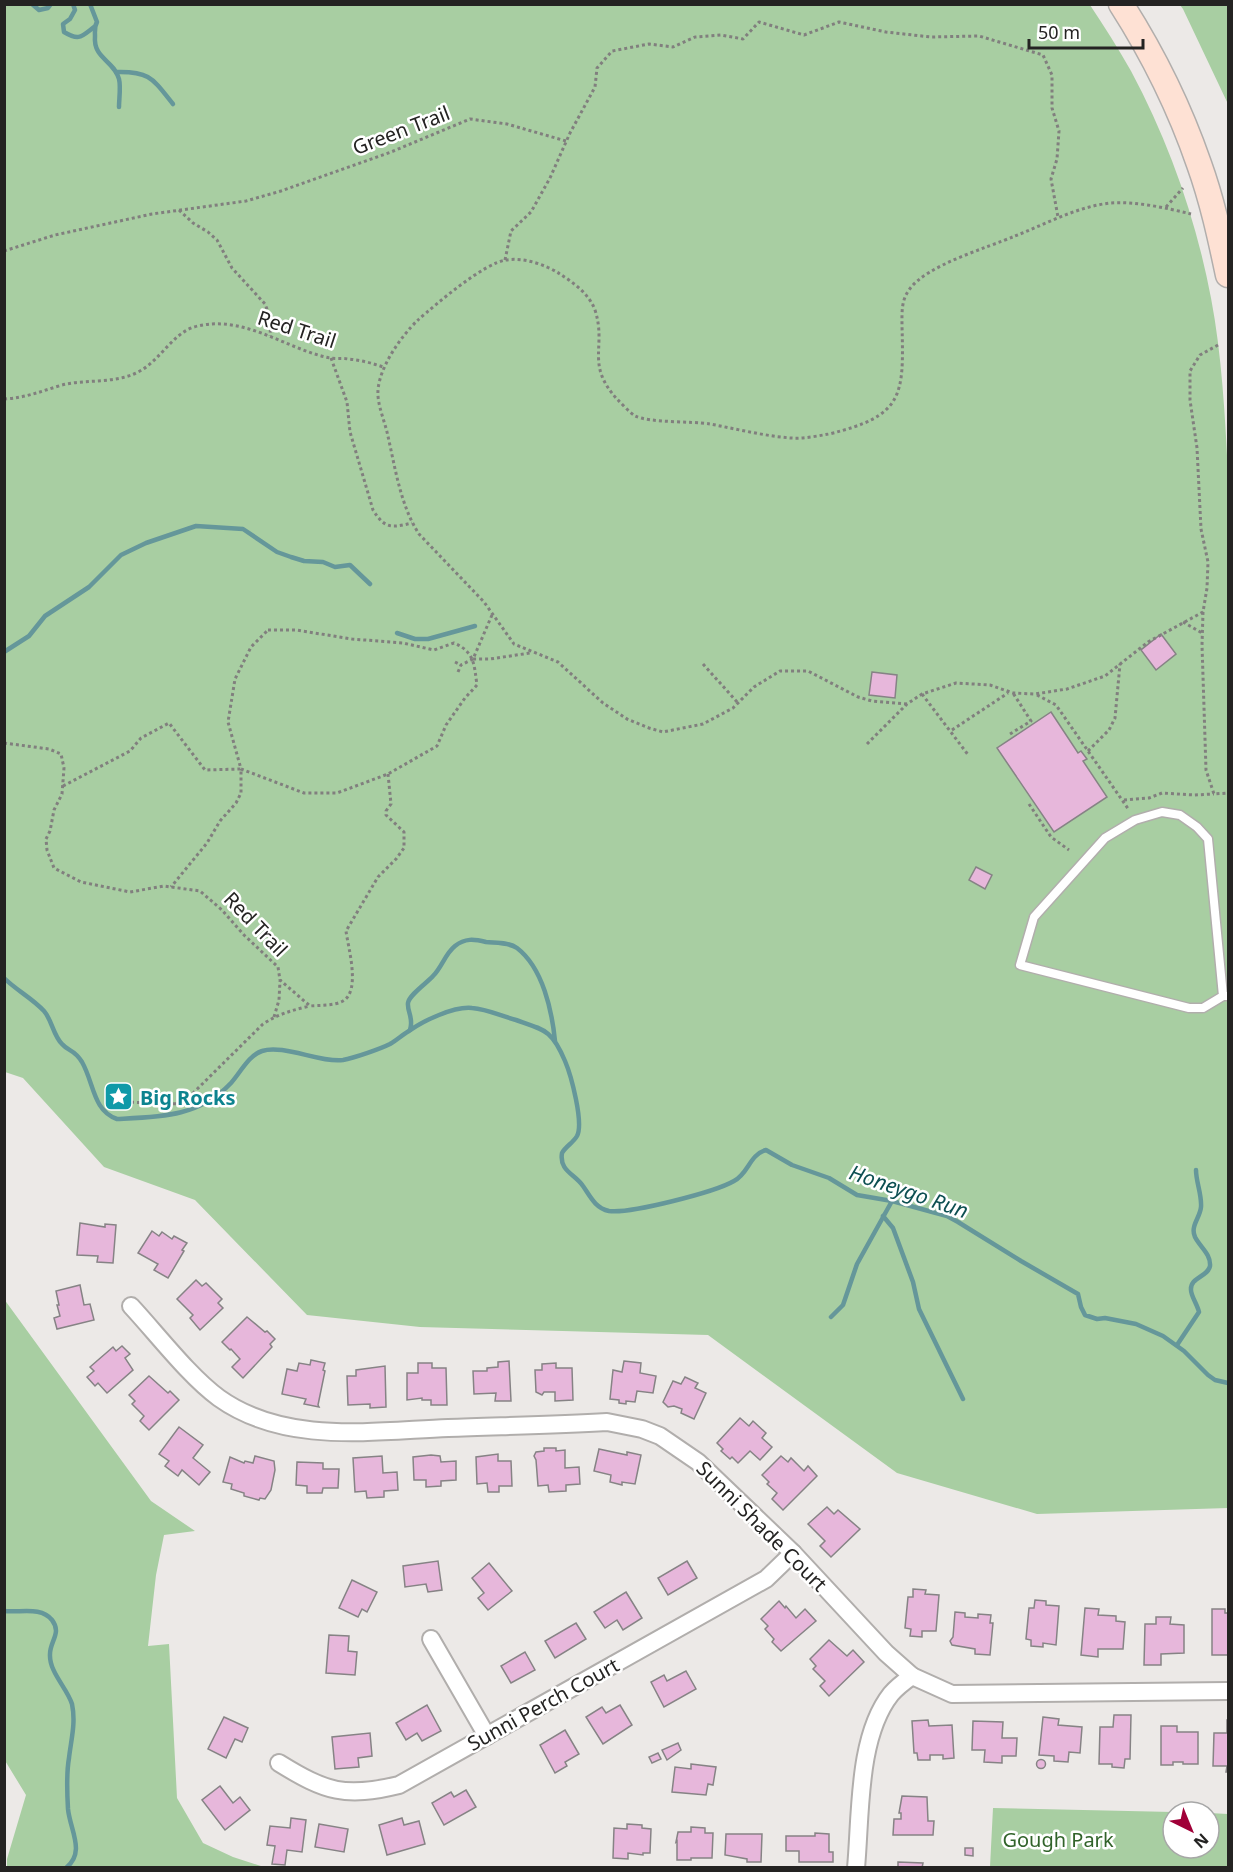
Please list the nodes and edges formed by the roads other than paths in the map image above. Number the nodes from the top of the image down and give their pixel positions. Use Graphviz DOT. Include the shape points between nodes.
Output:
graph roads {
  1 [pos="1121,4"];
  2 [pos="1228,275"];
  3 [pos="1226,996"];
  4 [pos="131,1306"];
  5 [pos="793,1553"];
  6 [pos="431,1639"];
  7 [pos="912,1676"];
  8 [pos="1228,1691"];
  9 [pos="487,1736"];
  10 [pos="279,1763"];
  11 [pos="856,1868"];
  1 -- 2 [label="main road" via="1148,49 1199,163"];
  3 -- 3 [label="lane" via="1208,839 1180,815 1162,812 1135,820 1105,838 1034,917 1020,965 1188,1008 1203,1008"];
  4 -- 5 [label="street, Sunni Shade Court" via="220,1398 280,1426 328,1432 607,1422 642,1429 683,1450 716,1477"];
  5 -- 7 [label="street, Sunni Shade Court"];
  5 -- 9 [label="street, Sunni Perch Court" via="766,1579"];
  6 -- 9 [label="street"];
  7 -- 8 [label="street, Sunni Shade Court" via="952,1694"];
  7 -- 11 [label="street" via="892,1693 880,1712 868,1747"];
  9 -- 10 [label="street, Sunni Perch Court" via="399,1785 371,1792 349,1793 316,1784"];
}
